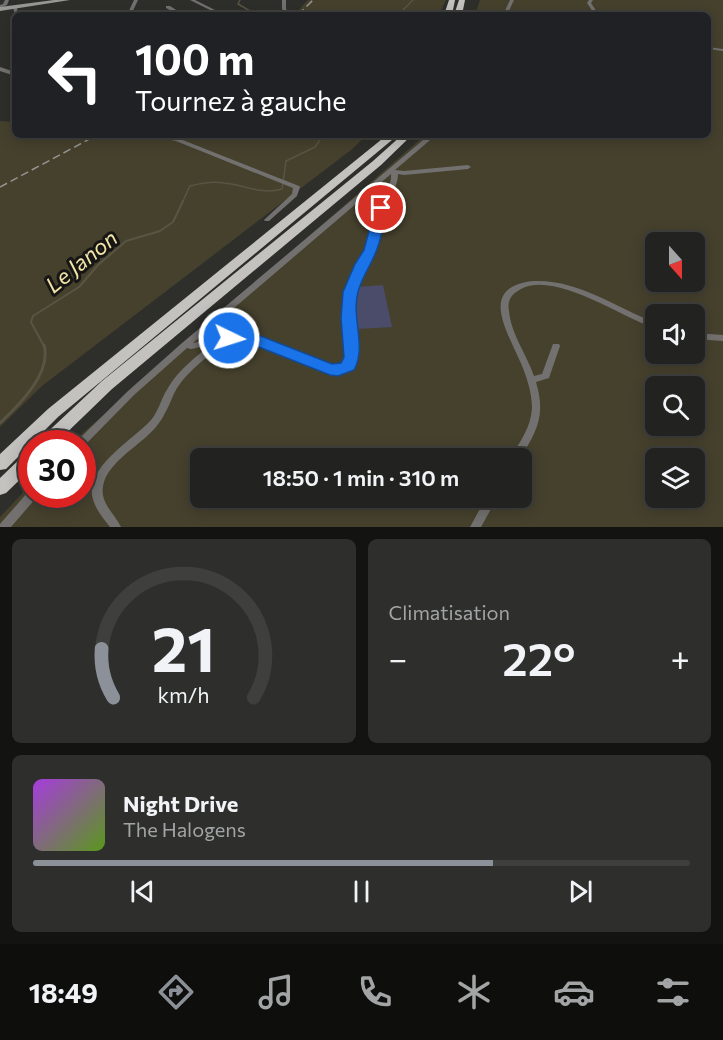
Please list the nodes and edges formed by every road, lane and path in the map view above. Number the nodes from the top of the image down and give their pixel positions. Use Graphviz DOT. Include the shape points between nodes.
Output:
graph roads {
  1 [pos="7,0"];
  2 [pos="67,0"];
  3 [pos="192,0"];
  4 [pos="15,7"];
  5 [pos="168,7"];
  6 [pos="0,8"];
  7 [pos="16,12"];
  8 [pos="177,12"];
  9 [pos="216,12"];
  10 [pos="172,138"];
  11 [pos="389,138"];
  12 [pos="404,138"];
  13 [pos="430,138"];
  14 [pos="468,167"];
  15 [pos="392,172"];
  16 [pos="267,220"];
  17 [pos="645,321"];
  18 [pos="705,337"];
  19 [pos="723,338"];
  20 [pos="218,341"];
  21 [pos="185,345"];
  22 [pos="556,346"];
  23 [pos="531,380"];
  24 [pos="60,430"];
  25 [pos="94,430"];
  26 [pos="521,448"];
  27 [pos="0,464"];
  28 [pos="18,471"];
  29 [pos="0,488"];
  30 [pos="21,508"];
  31 [pos="486,508"];
  32 [pos="4,527"];
  33 [pos="116,527"];
  34 [pos="474,527"];
  1 -- 6 [label="street"];
  2 -- 4 [label="main road"];
  3 -- 9 [label="street"];
  4 -- 6 [label="main road"];
  4 -- 7 [label="street"];
  5 -- 8 [label="street"];
  10 -- 16 [label="street" via="297,187 297,192"];
  11 -- 27 [label="highway" via="53,412"];
  12 -- 24 [label="highway" via="107,385"];
  13 -- 15 [label="street"];
  14 -- 15 [label="street"];
  15 -- 20 [label="street" via="395,180 350,292 352,357 348,366 330,369 253,338"];
  15 -- 21 [label="street"];
  17 -- 23 [label="street" via="570,288 539,283 519,286 508,294 504,312"];
  18 -- 19 [label="street"];
  20 -- 21 [label="street"];
  20 -- 33 [label="street" via="177,381 154,423 114,457 101,474 99,505"];
  21 -- 25 [label="street"];
  22 -- 23 [label="street" via="546,376"];
  23 -- 26 [label="street" via="536,414"];
  28 -- 29 [label="highway"];
  30 -- 32 [label="street"];
  31 -- 34 [label="street"];
}
